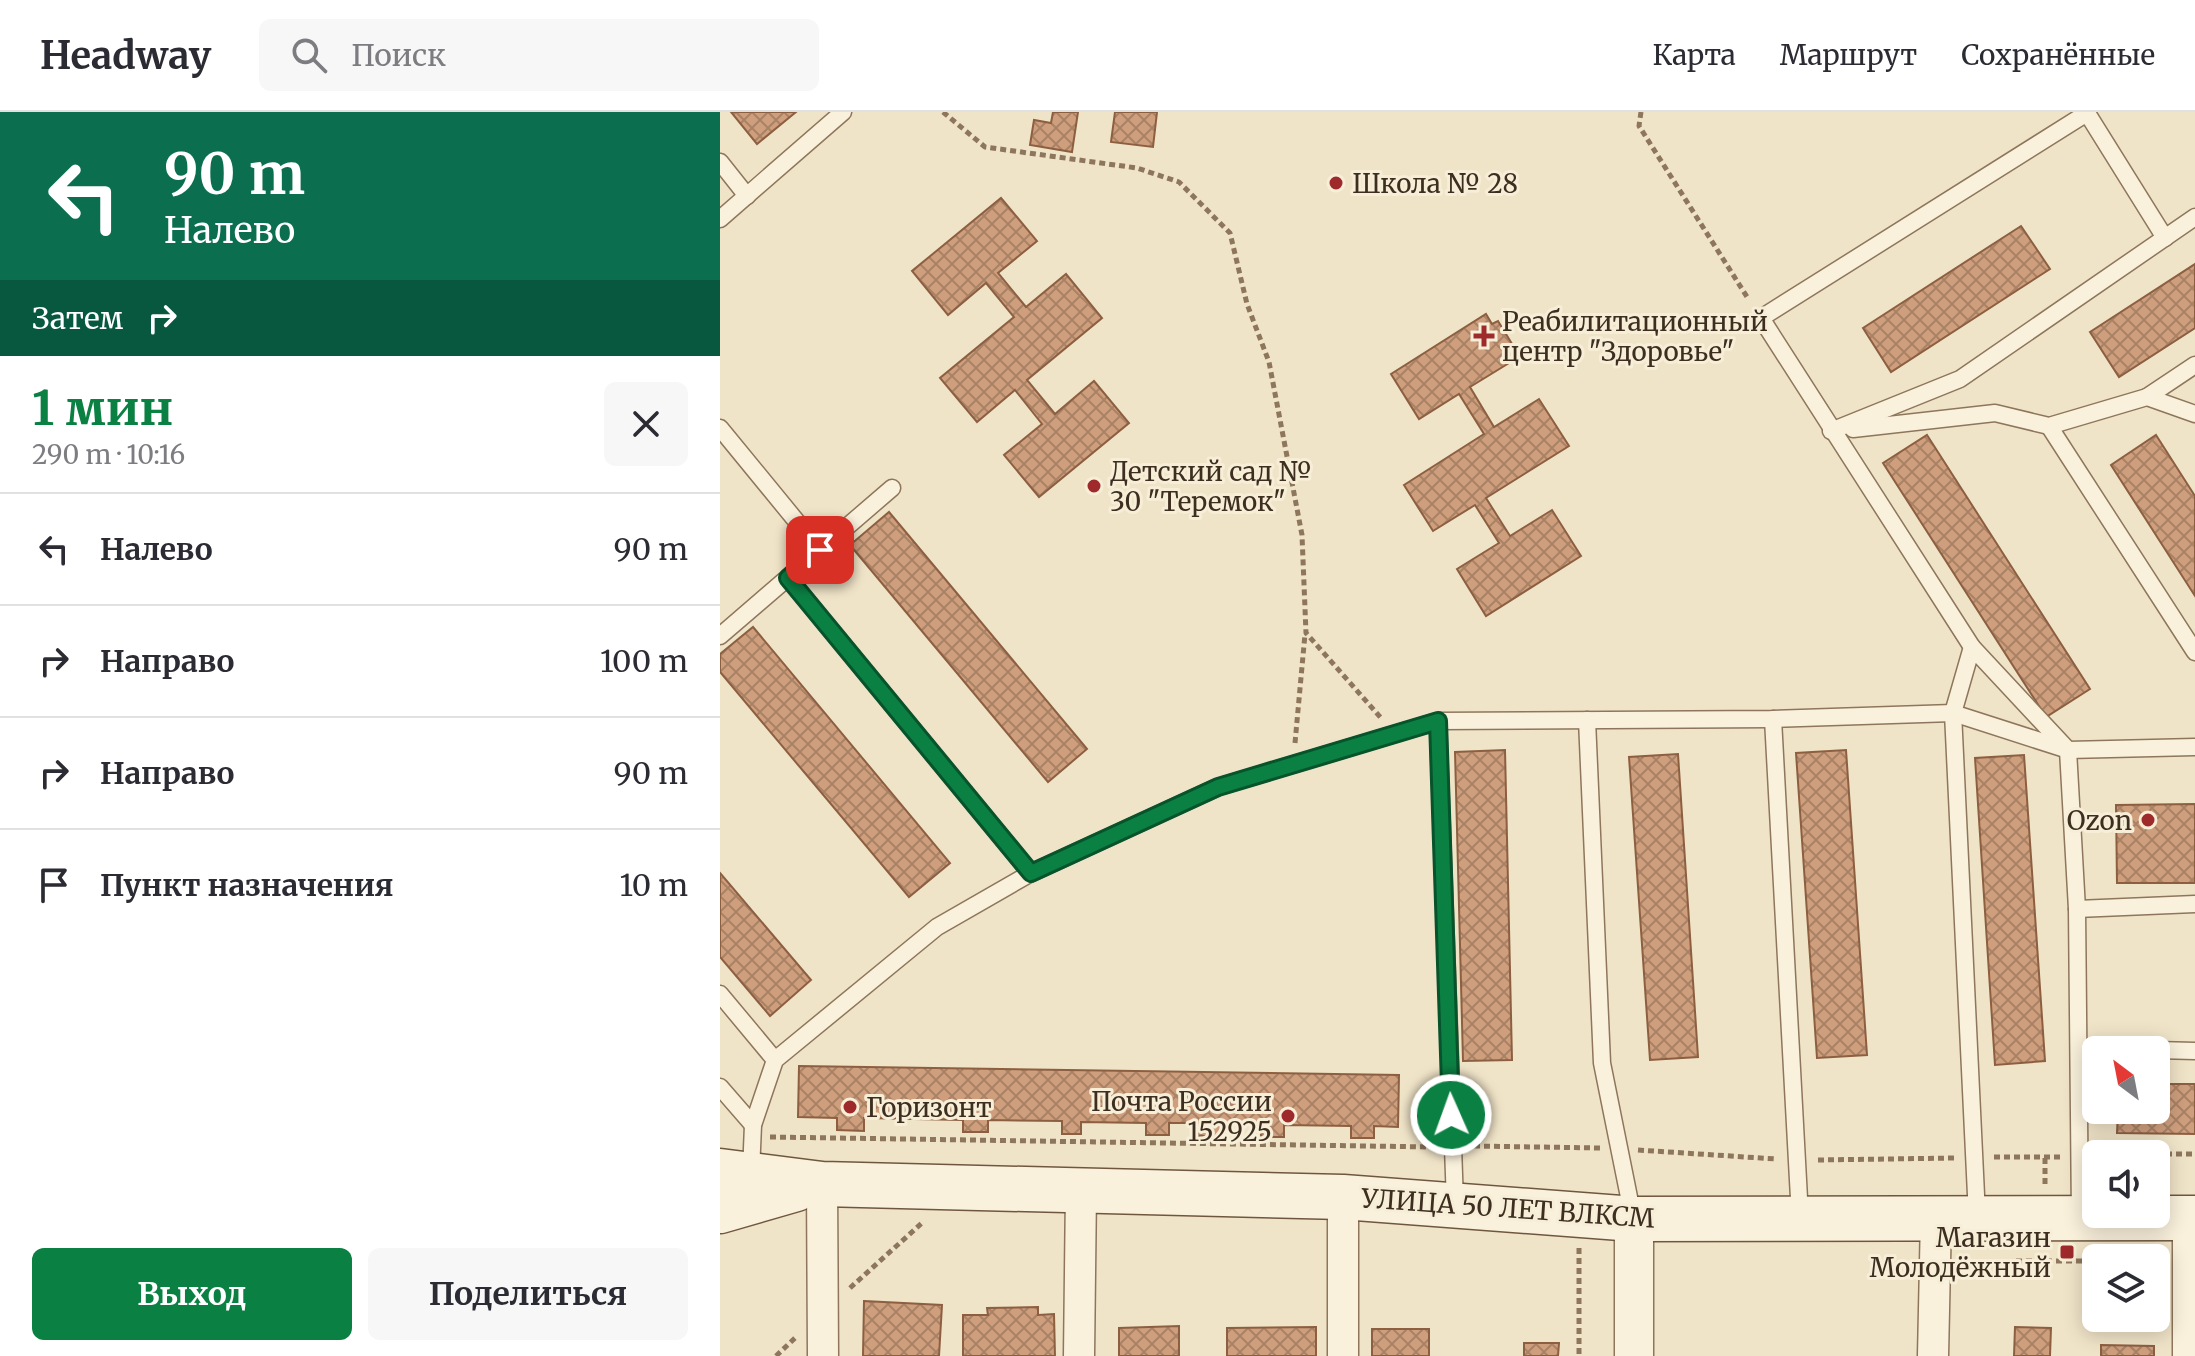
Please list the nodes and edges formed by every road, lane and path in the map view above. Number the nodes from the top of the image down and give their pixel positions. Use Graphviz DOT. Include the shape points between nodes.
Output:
graph roads {
  1 [pos="843,112"];
  2 [pos="943,112"];
  3 [pos="1641,112"];
  4 [pos="720,162"];
  5 [pos="747,196"];
  6 [pos="2195,217"];
  7 [pos="720,219"];
  8 [pos="2165,238"];
  9 [pos="1761,318"];
  10 [pos="2195,365"];
  11 [pos="2147,397"];
  12 [pos="2195,414"];
  13 [pos="2049,426"];
  14 [pos="720,428"];
  15 [pos="1831,431"];
  16 [pos="892,488"];
  17 [pos="820,550"];
  18 [pos="788,578"];
  19 [pos="1306,633"];
  20 [pos="720,636"];
  21 [pos="1972,647"];
  22 [pos="2195,652"];
  23 [pos="1953,713"];
  24 [pos="1773,719"];
  25 [pos="1587,720"];
  26 [pos="1438,721"];
  27 [pos="1393,732"];
  28 [pos="2195,747"];
  29 [pos="2068,750"];
  30 [pos="1293,764"];
  31 [pos="1031,873"];
  32 [pos="2195,904"];
  33 [pos="2077,909"];
  34 [pos="720,994"];
  35 [pos="2170,1050"];
  36 [pos="2195,1051"];
  37 [pos="775,1060"];
  38 [pos="720,1087"];
  39 [pos="1062,1142"];
  40 [pos="1452,1145"];
  41 [pos="1620,1149"];
  42 [pos="744,1152"];
  43 [pos="2170,1154"];
  44 [pos="2195,1154"];
  45 [pos="2081,1155"];
  46 [pos="1975,1157"];
  47 [pos="1797,1160"];
  48 [pos="822,1184"];
  49 [pos="1071,1190"];
  50 [pos="1343,1197"];
  51 [pos="1455,1203"];
  52 [pos="720,1211"];
  53 [pos="1579,1215"];
  54 [pos="1800,1217"];
  55 [pos="1956,1217"];
  56 [pos="2080,1218"];
  57 [pos="2192,1218"];
  58 [pos="1634,1219"];
  59 [pos="939,1222"];
  60 [pos="2016,1261"];
  61 [pos="2082,1261"];
  62 [pos="823,1312"];
  63 [pos="776,1356"];
  64 [pos="823,1356"];
  65 [pos="1079,1356"];
  66 [pos="1343,1356"];
  67 [pos="1579,1356"];
  68 [pos="1634,1356"];
  69 [pos="1933,1356"];
  70 [pos="2188,1356"];
  1 -- 5 [label="lane"];
  2 -- 19 [label="path" via="985,147 1137,168 1179,182 1230,233 1247,304 1269,362 1299,519"];
  3 -- 9 [label="path" via="1639,126"];
  4 -- 5 [label="lane"];
  5 -- 7 [label="lane"];
  6 -- 8 [label="lane"];
  8 -- 9 [label="lane" via="2087,113"];
  8 -- 15 [label="lane" via="1960,379"];
  9 -- 15 [label="lane"];
  10 -- 11 [label="lane"];
  11 -- 12 [label="lane"];
  11 -- 13 [label="lane"];
  13 -- 15 [label="lane" via="1995,413"];
  13 -- 22 [label="lane"];
  14 -- 17 [label="lane"];
  15 -- 21 [label="lane"];
  16 -- 17 [label="lane"];
  17 -- 18 [label="lane"];
  18 -- 20 [label="lane"];
  18 -- 31 [label="lane"];
  19 -- 27 [label="path"];
  19 -- 30 [label="path"];
  21 -- 23 [label="lane"];
  21 -- 29 [label="lane"];
  23 -- 24 [label="lane"];
  23 -- 29 [label="lane"];
  23 -- 46 [label="lane"];
  24 -- 25 [label="lane"];
  24 -- 47 [label="lane"];
  25 -- 26 [label="lane"];
  25 -- 41 [label="lane" via="1602,1063"];
  26 -- 27 [label="lane"];
  26 -- 40 [label="lane"];
  27 -- 30 [label="lane"];
  28 -- 29 [label="lane"];
  29 -- 33 [label="lane"];
  30 -- 31 [label="lane" via="1218,787"];
  31 -- 37 [label="lane" via="937,927"];
  32 -- 33 [label="lane"];
  33 -- 45 [label="lane"];
  34 -- 37 [label="lane"];
  35 -- 36 [label="lane"];
  37 -- 42 [label="lane"];
  38 -- 42 [label="lane"];
  39 -- 40 [label="path" via="1404,1149"];
  39 -- 42 [label="path"];
  39 -- 49 [label="path"];
  40 -- 41 [label="path"];
  40 -- 51 [label="lane"];
  41 -- 47 [label="path"];
  41 -- 58 [label="lane"];
  42 -- 48 [label="main road, УЛИЦА 50 ЛЕТ ВЛКСМ"];
  43 -- 44 [label="path"];
  45 -- 46 [label="path"];
  45 -- 56 [label="lane"];
  46 -- 47 [label="path"];
  46 -- 55 [label="lane"];
  47 -- 54 [label="lane"];
  48 -- 49 [label="main road, УЛИЦА 50 ЛЕТ ВЛКСМ"];
  48 -- 52 [label="main road, УЛИЦА 50 ЛЕТ ВЛКСМ"];
  48 -- 62 [label="street"];
  49 -- 50 [label="main road, УЛИЦА 50 ЛЕТ ВЛКСМ"];
  49 -- 65 [label="street"];
  50 -- 51 [label="main road, УЛИЦА 50 ЛЕТ ВЛКСМ"];
  50 -- 66 [label="street"];
  51 -- 53 [label="main road, УЛИЦА 50 ЛЕТ ВЛКСМ"];
  53 -- 58 [label="main road, УЛИЦА 50 ЛЕТ ВЛКСМ"];
  53 -- 67 [label="path"];
  54 -- 55 [label="main road, УЛИЦА 50 ЛЕТ ВЛКСМ"];
  54 -- 58 [label="main road, УЛИЦА 50 ЛЕТ ВЛКСМ"];
  55 -- 56 [label="main road, УЛИЦА 50 ЛЕТ ВЛКСМ"];
  55 -- 69 [label="street"];
  56 -- 57 [label="main road, УЛИЦА 50 ЛЕТ ВЛКСМ"];
  57 -- 70 [label="street"];
  58 -- 68 [label="street"];
  59 -- 62 [label="path" via="924,1222"];
  60 -- 61 [label="path"];
  62 -- 63 [label="path"];
  62 -- 64 [label="street"];
}
